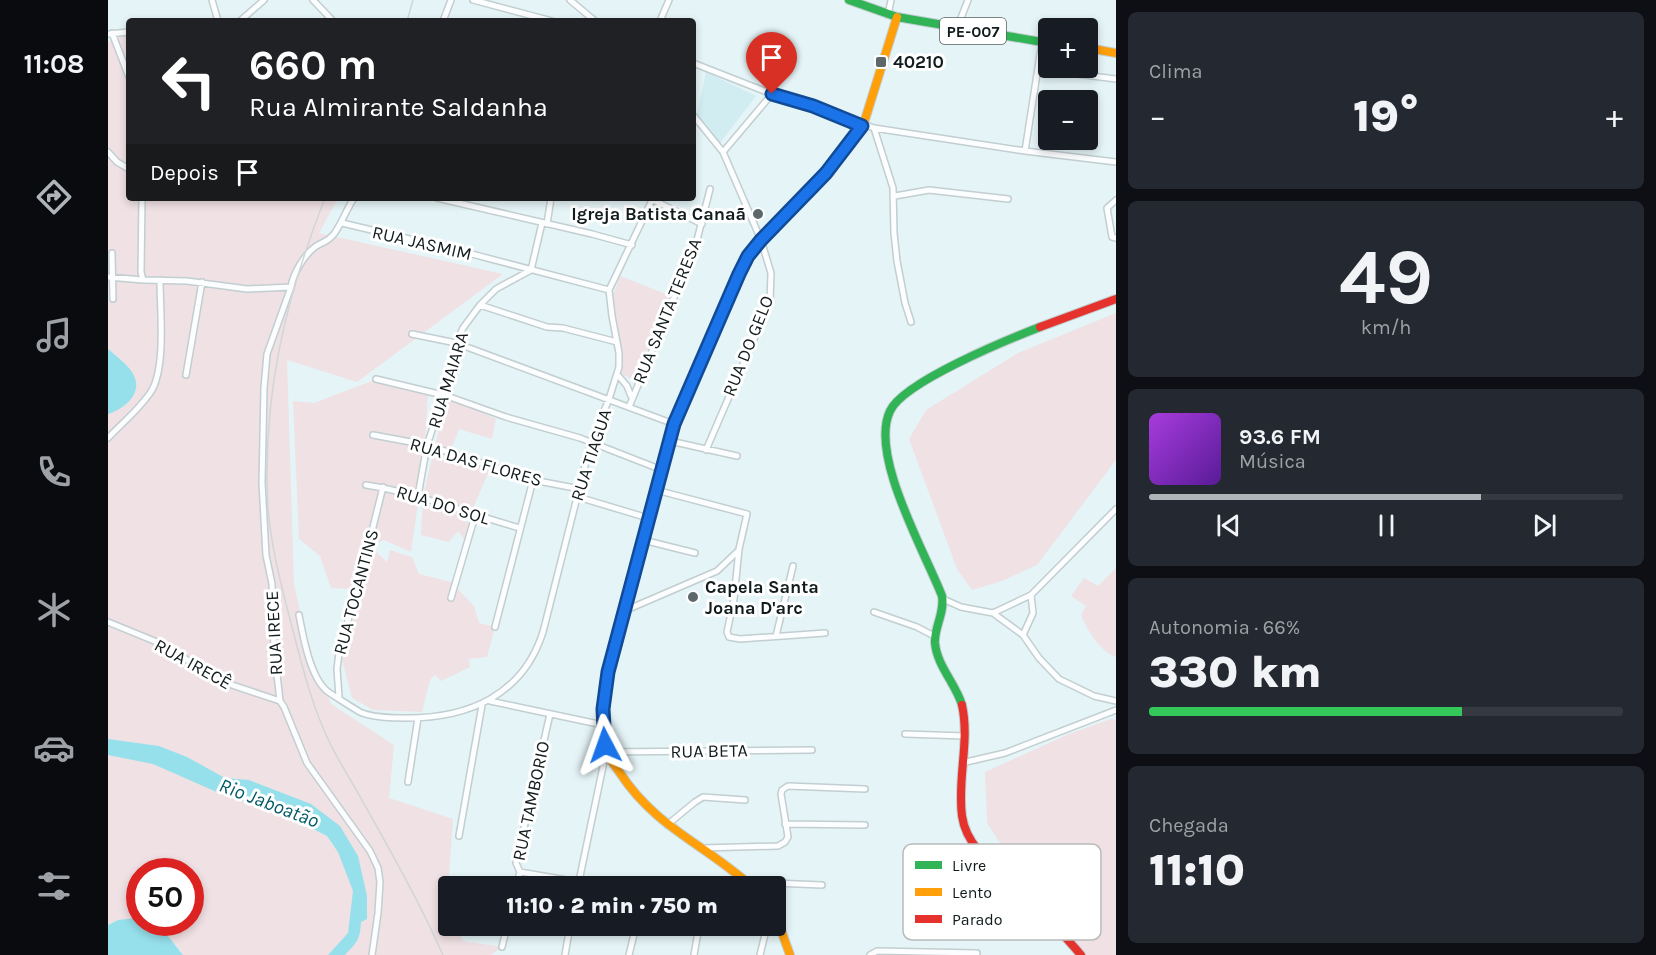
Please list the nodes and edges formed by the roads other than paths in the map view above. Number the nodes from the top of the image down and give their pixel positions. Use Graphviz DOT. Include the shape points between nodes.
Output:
graph roads {
  1 [pos="212,0"];
  2 [pos="264,0"];
  3 [pos="313,0"];
  4 [pos="451,0"];
  5 [pos="473,0"];
  6 [pos="570,0"];
  7 [pos="669,0"];
  8 [pos="849,0"];
  9 [pos="891,0"];
  10 [pos="968,0"];
  11 [pos="888,15"];
  12 [pos="897,17"];
  13 [pos="217,18"];
  14 [pos="243,18"];
  15 [pos="330,18"];
  16 [pos="444,18"];
  17 [pos="541,18"];
  18 [pos="591,18"];
  19 [pos="661,18"];
  20 [pos="957,28"];
  21 [pos="126,32"];
  22 [pos="110,34"];
  23 [pos="1038,41"];
  24 [pos="1098,50"];
  25 [pos="1116,53"];
  26 [pos="696,64"];
  27 [pos="1038,69"];
  28 [pos="126,70"];
  29 [pos="1098,76"];
  30 [pos="1116,79"];
  31 [pos="772,94"];
  32 [pos="696,119"];
  33 [pos="862,126"];
  34 [pos="874,128"];
  35 [pos="1025,151"];
  36 [pos="108,152"];
  37 [pos="723,152"];
  38 [pos="1116,162"];
  39 [pos="126,167"];
  40 [pos="710,189"];
  41 [pos="895,196"];
  42 [pos="1008,200"];
  43 [pos="1116,200"];
  44 [pos="142,201"];
  45 [pos="352,201"];
  46 [pos="449,201"];
  47 [pos="550,201"];
  48 [pos="650,201"];
  49 [pos="655,201"];
  50 [pos="342,223"];
  51 [pos="544,224"];
  52 [pos="702,224"];
  53 [pos="1116,238"];
  54 [pos="761,240"];
  55 [pos="632,245"];
  56 [pos="112,253"];
  57 [pos="531,270"];
  58 [pos="111,278"];
  59 [pos="143,280"];
  60 [pos="160,280"];
  61 [pos="202,282"];
  62 [pos="291,286"];
  63 [pos="609,291"];
  64 [pos="113,299"];
  65 [pos="1116,299"];
  66 [pos="480,305"];
  67 [pos="911,322"];
  68 [pos="412,334"];
  69 [pos="617,342"];
  70 [pos="456,343"];
  71 [pos="617,374"];
  72 [pos="186,375"];
  73 [pos="376,379"];
  74 [pos="444,395"];
  75 [pos="631,398"];
  76 [pos="609,399"];
  77 [pos="629,407"];
  78 [pos="674,424"];
  79 [pos="373,435"];
  80 [pos="108,438"];
  81 [pos="670,441"];
  82 [pos="591,442"];
  83 [pos="427,445"];
  84 [pos="706,450"];
  85 [pos="737,456"];
  86 [pos="662,470"];
  87 [pos="532,480"];
  88 [pos="366,485"];
  89 [pos="383,487"];
  90 [pos="580,489"];
  91 [pos="656,490"];
  92 [pos="418,496"];
  93 [pos="578,497"];
  94 [pos="1116,509"];
  95 [pos="475,516"];
  96 [pos="648,518"];
  97 [pos="520,528"];
  98 [pos="643,540"];
  99 [pos="740,549"];
  100 [pos="695,553"];
  101 [pos="793,566"];
  102 [pos="1031,595"];
  103 [pos="452,598"];
  104 [pos="943,599"];
  105 [pos="624,610"];
  106 [pos="874,612"];
  107 [pos="993,613"];
  108 [pos="298,615"];
  109 [pos="108,622"];
  110 [pos="495,627"];
  111 [pos="825,633"];
  112 [pos="1023,635"];
  113 [pos="776,636"];
  114 [pos="936,637"];
  115 [pos="339,697"];
  116 [pos="280,701"];
  117 [pos="490,701"];
  118 [pos="1116,701"];
  119 [pos="482,705"];
  120 [pos="1116,710"];
  121 [pos="550,714"];
  122 [pos="418,718"];
  123 [pos="603,725"];
  124 [pos="905,734"];
  125 [pos="965,736"];
  126 [pos="812,750"];
  127 [pos="606,752"];
  128 [pos="962,764"];
  129 [pos="408,782"];
  130 [pos="865,789"];
  131 [pos="745,800"];
  132 [pos="785,824"];
  133 [pos="667,825"];
  134 [pos="866,825"];
  135 [pos="459,836"];
  136 [pos="974,844"];
  137 [pos="703,848"];
  138 [pos="520,872"];
  139 [pos="519,876"];
  140 [pos="539,876"];
  141 [pos="580,876"];
  142 [pos="739,876"];
  143 [pos="786,885"];
  144 [pos="822,885"];
  145 [pos="505,936"];
  146 [pos="568,936"];
  147 [pos="634,936"];
  148 [pos="697,936"];
  149 [pos="765,936"];
  150 [pos="784,936"];
  151 [pos="1067,940"];
  152 [pos="502,947"];
  153 [pos="977,953"];
  154 [pos="372,955"];
  155 [pos="565,955"];
  156 [pos="629,955"];
  157 [pos="694,955"];
  158 [pos="760,955"];
  159 [pos="790,955"];
  160 [pos="870,955"];
  161 [pos="1081,955"];
  1 -- 13 [label="street"];
  2 -- 14 [label="street"];
  3 -- 15 [label="street"];
  4 -- 16 [label="street"];
  5 -- 17 [label="street"];
  6 -- 18 [label="street"];
  7 -- 19 [label="street"];
  8 -- 11 [label="main road, PE-007"];
  9 -- 11 [label="street"];
  10 -- 20 [label="street"];
  11 -- 12 [label="main road, PE-007"];
  12 -- 20 [label="main road, PE-007"];
  12 -- 33 [label="main road"];
  20 -- 23 [label="main road, PE-007"];
  21 -- 22 [label="street"];
  22 -- 28 [label="street"];
  24 -- 25 [label="main road"];
  26 -- 31 [label="street"];
  27 -- 35 [label="street"];
  29 -- 30 [label="street"];
  31 -- 33 [label="street"];
  31 -- 37 [label="street"];
  32 -- 37 [label="street, RUA DO GELO"];
  33 -- 34 [label="street"];
  33 -- 54 [label="main road" via="826,173"];
  34 -- 35 [label="street"];
  34 -- 41 [label="street"];
  35 -- 38 [label="street"];
  36 -- 39 [label="street"];
  37 -- 54 [label="street, RUA DO GELO"];
  40 -- 52 [label="street, RUA SANTA TERESA"];
  41 -- 42 [label="street" via="929,189"];
  41 -- 67 [label="street" via="897,261"];
  43 -- 53 [label="street" via="1107,208 1112,237"];
  44 -- 59 [label="street"];
  45 -- 50 [label="street"];
  46 -- 51 [label="street"];
  47 -- 51 [label="street"];
  48 -- 55 [label="street"];
  49 -- 52 [label="street"];
  50 -- 57 [label="street, RUA JASMIM"];
  50 -- 62 [label="street, RUA IRECE" via="327,242 311,251 292,277"];
  51 -- 55 [label="street"];
  51 -- 57 [label="street"];
  52 -- 75 [label="street, RUA SANTA TERESA"];
  54 -- 78 [label="main road" via="739,274"];
  54 -- 84 [label="street, RUA DO GELO" via="771,273 770,302"];
  55 -- 63 [label="street"];
  56 -- 58 [label="street"];
  57 -- 63 [label="street, RUA JASMIM"];
  57 -- 66 [label="street, RUA MAIARA" via="496,289"];
  58 -- 59 [label="street"];
  58 -- 64 [label="street"];
  59 -- 60 [label="street"];
  60 -- 61 [label="street"];
  60 -- 80 [label="street" via="160,368 146,398"];
  61 -- 62 [label="street" via="254,290"];
  61 -- 72 [label="street"];
  62 -- 116 [label="street, RUA IRECE" via="267,354 264,388 266,555 272,584"];
  63 -- 69 [label="street, RUA TIAGUA"];
  65 -- 104 [label="main road" via="1041,326 922,381 891,406 884,427 888,459"];
  66 -- 69 [label="street" via="547,327"];
  66 -- 70 [label="street, RUA MAIARA"];
  68 -- 70 [label="street"];
  69 -- 71 [label="street, RUA TIAGUA"];
  70 -- 74 [label="street, RUA MAIARA"];
  70 -- 76 [label="street"];
  71 -- 75 [label="street"];
  71 -- 76 [label="street, RUA TIAGUA"];
  73 -- 74 [label="street"];
  74 -- 82 [label="street"];
  74 -- 83 [label="street, RUA MAIARA"];
  75 -- 77 [label="street, RUA TIAGUA"];
  76 -- 77 [label="street"];
  76 -- 82 [label="street, RUA TIAGUA"];
  77 -- 78 [label="street"];
  78 -- 81 [label="main road"];
  79 -- 83 [label="street, RUA DAS FLORES"];
  81 -- 84 [label="street"];
  81 -- 86 [label="main road"];
  82 -- 86 [label="street"];
  82 -- 90 [label="street, RUA TIAGUA"];
  83 -- 87 [label="street, RUA DAS FLORES"];
  83 -- 92 [label="street, RUA MAIARA"];
  84 -- 85 [label="street"];
  86 -- 91 [label="main road"];
  87 -- 90 [label="street, RUA DAS FLORES"];
  87 -- 97 [label="street"];
  88 -- 89 [label="street, RUA DO SOL"];
  89 -- 92 [label="street, RUA DO SOL"];
  89 -- 115 [label="street, RUA TOCANTINS" via="339,653"];
  90 -- 93 [label="street, RUA TIAGUA"];
  91 -- 96 [label="main road"];
  91 -- 99 [label="street" via="747,514"];
  92 -- 95 [label="street, RUA DO SOL"];
  93 -- 96 [label="street"];
  93 -- 117 [label="street, RUA TIAGUA" via="537,650 518,676"];
  94 -- 102 [label="street"];
  95 -- 97 [label="street, RUA DO SOL"];
  95 -- 103 [label="street"];
  96 -- 98 [label="main road"];
  97 -- 110 [label="street"];
  98 -- 100 [label="street"];
  98 -- 105 [label="main road"];
  99 -- 105 [label="street" via="717,570"];
  99 -- 113 [label="street" via="729,638"];
  101 -- 113 [label="street"];
  102 -- 107 [label="street"];
  102 -- 112 [label="street" via="1033,613"];
  104 -- 107 [label="street"];
  104 -- 114 [label="main road"];
  105 -- 123 [label="main road" via="608,672"];
  106 -- 114 [label="street"];
  107 -- 112 [label="street"];
  108 -- 115 [label="street, RUA TOCANTINS" via="306,650 320,682"];
  109 -- 116 [label="street, RUA IRECÊ" via="169,647 213,679"];
  111 -- 113 [label="street"];
  112 -- 118 [label="street" via="1059,679 1076,689"];
  114 -- 125 [label="main road" via="939,657 963,707"];
  115 -- 122 [label="street, RUA TOCANTINS" via="360,713"];
  116 -- 154 [label="street, RUA IRECE" via="308,763 378,868 378,914"];
  117 -- 119 [label="street, RUA TOCANTINS"];
  117 -- 121 [label="street"];
  119 -- 122 [label="street, RUA TOCANTINS"];
  119 -- 135 [label="street"];
  120 -- 128 [label="street" via="1005,753"];
  121 -- 123 [label="street"];
  121 -- 138 [label="street, RUA TAMBORIO" via="516,863"];
  122 -- 129 [label="street"];
  123 -- 127 [label="main road"];
  124 -- 125 [label="street"];
  125 -- 128 [label="main road"];
  126 -- 127 [label="street, RUA BETA"];
  127 -- 133 [label="main road" via="647,808"];
  127 -- 141 [label="street"];
  128 -- 136 [label="main road" via="964,823"];
  130 -- 132 [label="street" via="788,786 781,794"];
  131 -- 133 [label="street" via="703,797"];
  132 -- 134 [label="street"];
  132 -- 137 [label="street" via="788,837 778,846"];
  133 -- 137 [label="main road"];
  137 -- 142 [label="main road"];
  138 -- 139 [label="street, RUA TAMBORIO"];
  138 -- 140 [label="street"];
  143 -- 144 [label="street"];
  145 -- 152 [label="street"];
  146 -- 155 [label="street"];
  147 -- 156 [label="street"];
  148 -- 157 [label="street"];
  149 -- 158 [label="street"];
  150 -- 159 [label="main road"];
  151 -- 161 [label="main road"];
  153 -- 160 [label="street" via="877,951"];
}
